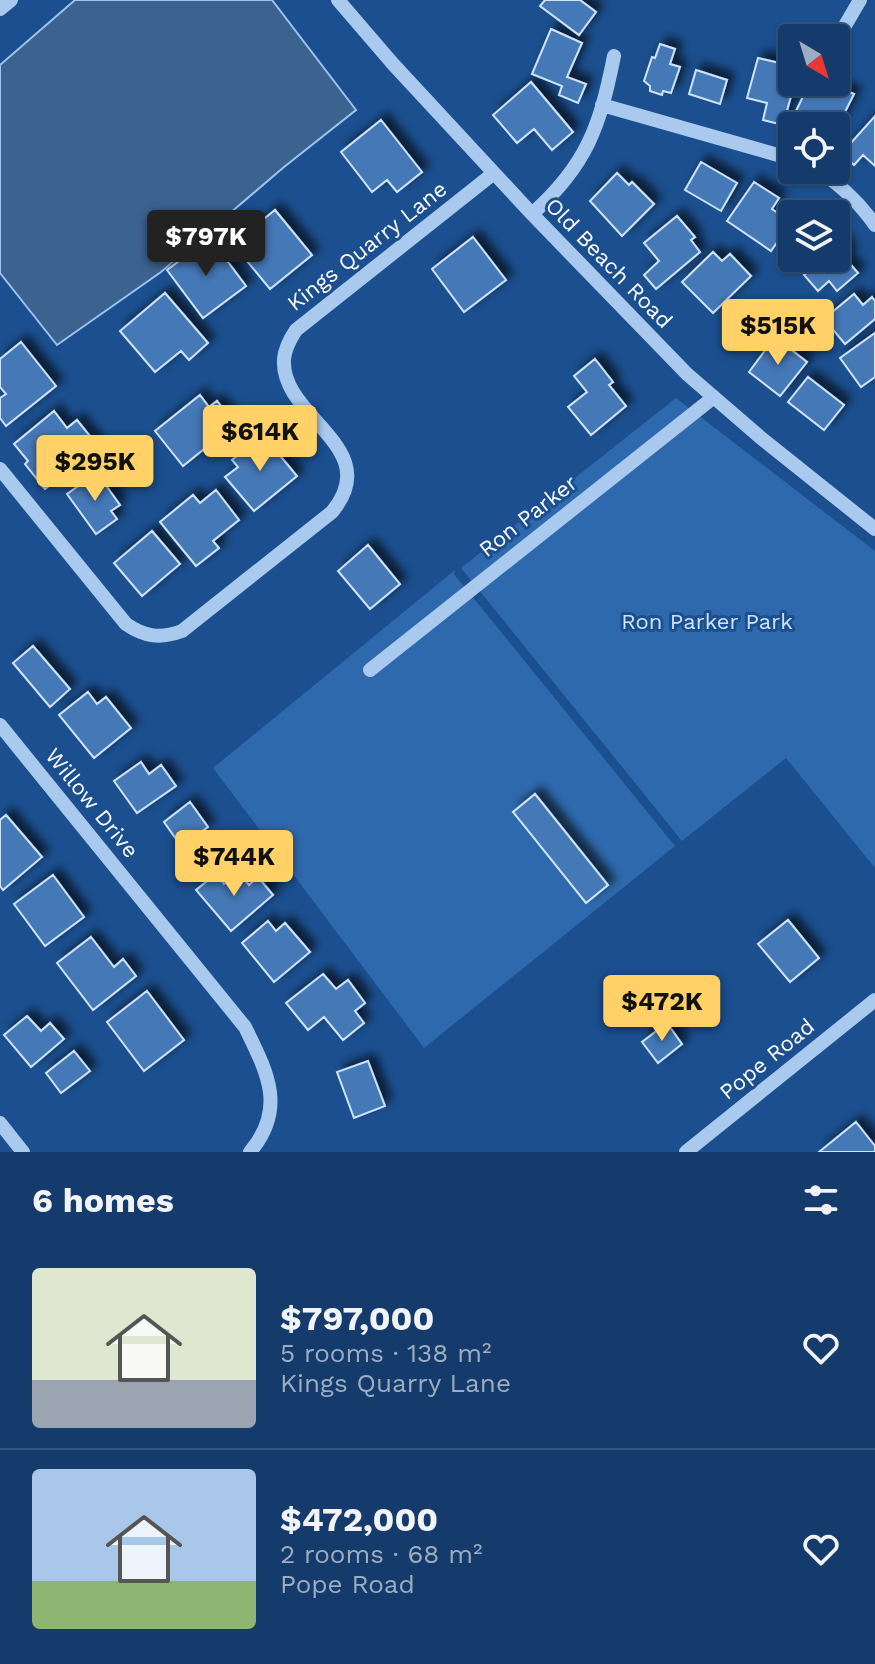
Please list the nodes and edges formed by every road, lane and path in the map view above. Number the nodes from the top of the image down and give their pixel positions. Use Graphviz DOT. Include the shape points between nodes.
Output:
graph roads {
  1 [pos="11,0"];
  2 [pos="338,0"];
  3 [pos="860,0"];
  4 [pos="0,9"];
  5 [pos="846,24"];
  6 [pos="614,56"];
  7 [pos="602,105"];
  8 [pos="778,155"];
  9 [pos="494,173"];
  10 [pos="837,184"];
  11 [pos="532,214"];
  12 [pos="875,225"];
  13 [pos="714,397"];
  14 [pos="0,469"];
  15 [pos="875,529"];
  16 [pos="370,670"];
  17 [pos="0,725"];
  18 [pos="875,1000"];
  19 [pos="0,1123"];
  20 [pos="23,1152"];
  21 [pos="250,1152"];
  22 [pos="686,1152"];
  1 -- 4 [label="street"];
  2 -- 9 [label="street, Old Beach Road"];
  3 -- 5 [label="street"];
  6 -- 7 [label="street"];
  7 -- 8 [label="street"];
  7 -- 11 [label="street" via="584,156"];
  9 -- 11 [label="street, Old Beach Road"];
  9 -- 14 [label="street, Kings Quarry Lane" via="296,330 287,345 286,375 342,453 347,488 332,512 182,631 155,637 126,624"];
  10 -- 12 [label="street"];
  11 -- 13 [label="street, Old Beach Road"];
  13 -- 15 [label="street, Old Beach Road"];
  13 -- 16 [label="street, Ron Parker"];
  17 -- 21 [label="street, Willow Drive" via="245,1027 264,1066 272,1102 266,1130"];
  18 -- 22 [label="street, Pope Road"];
  19 -- 20 [label="street"];
}
